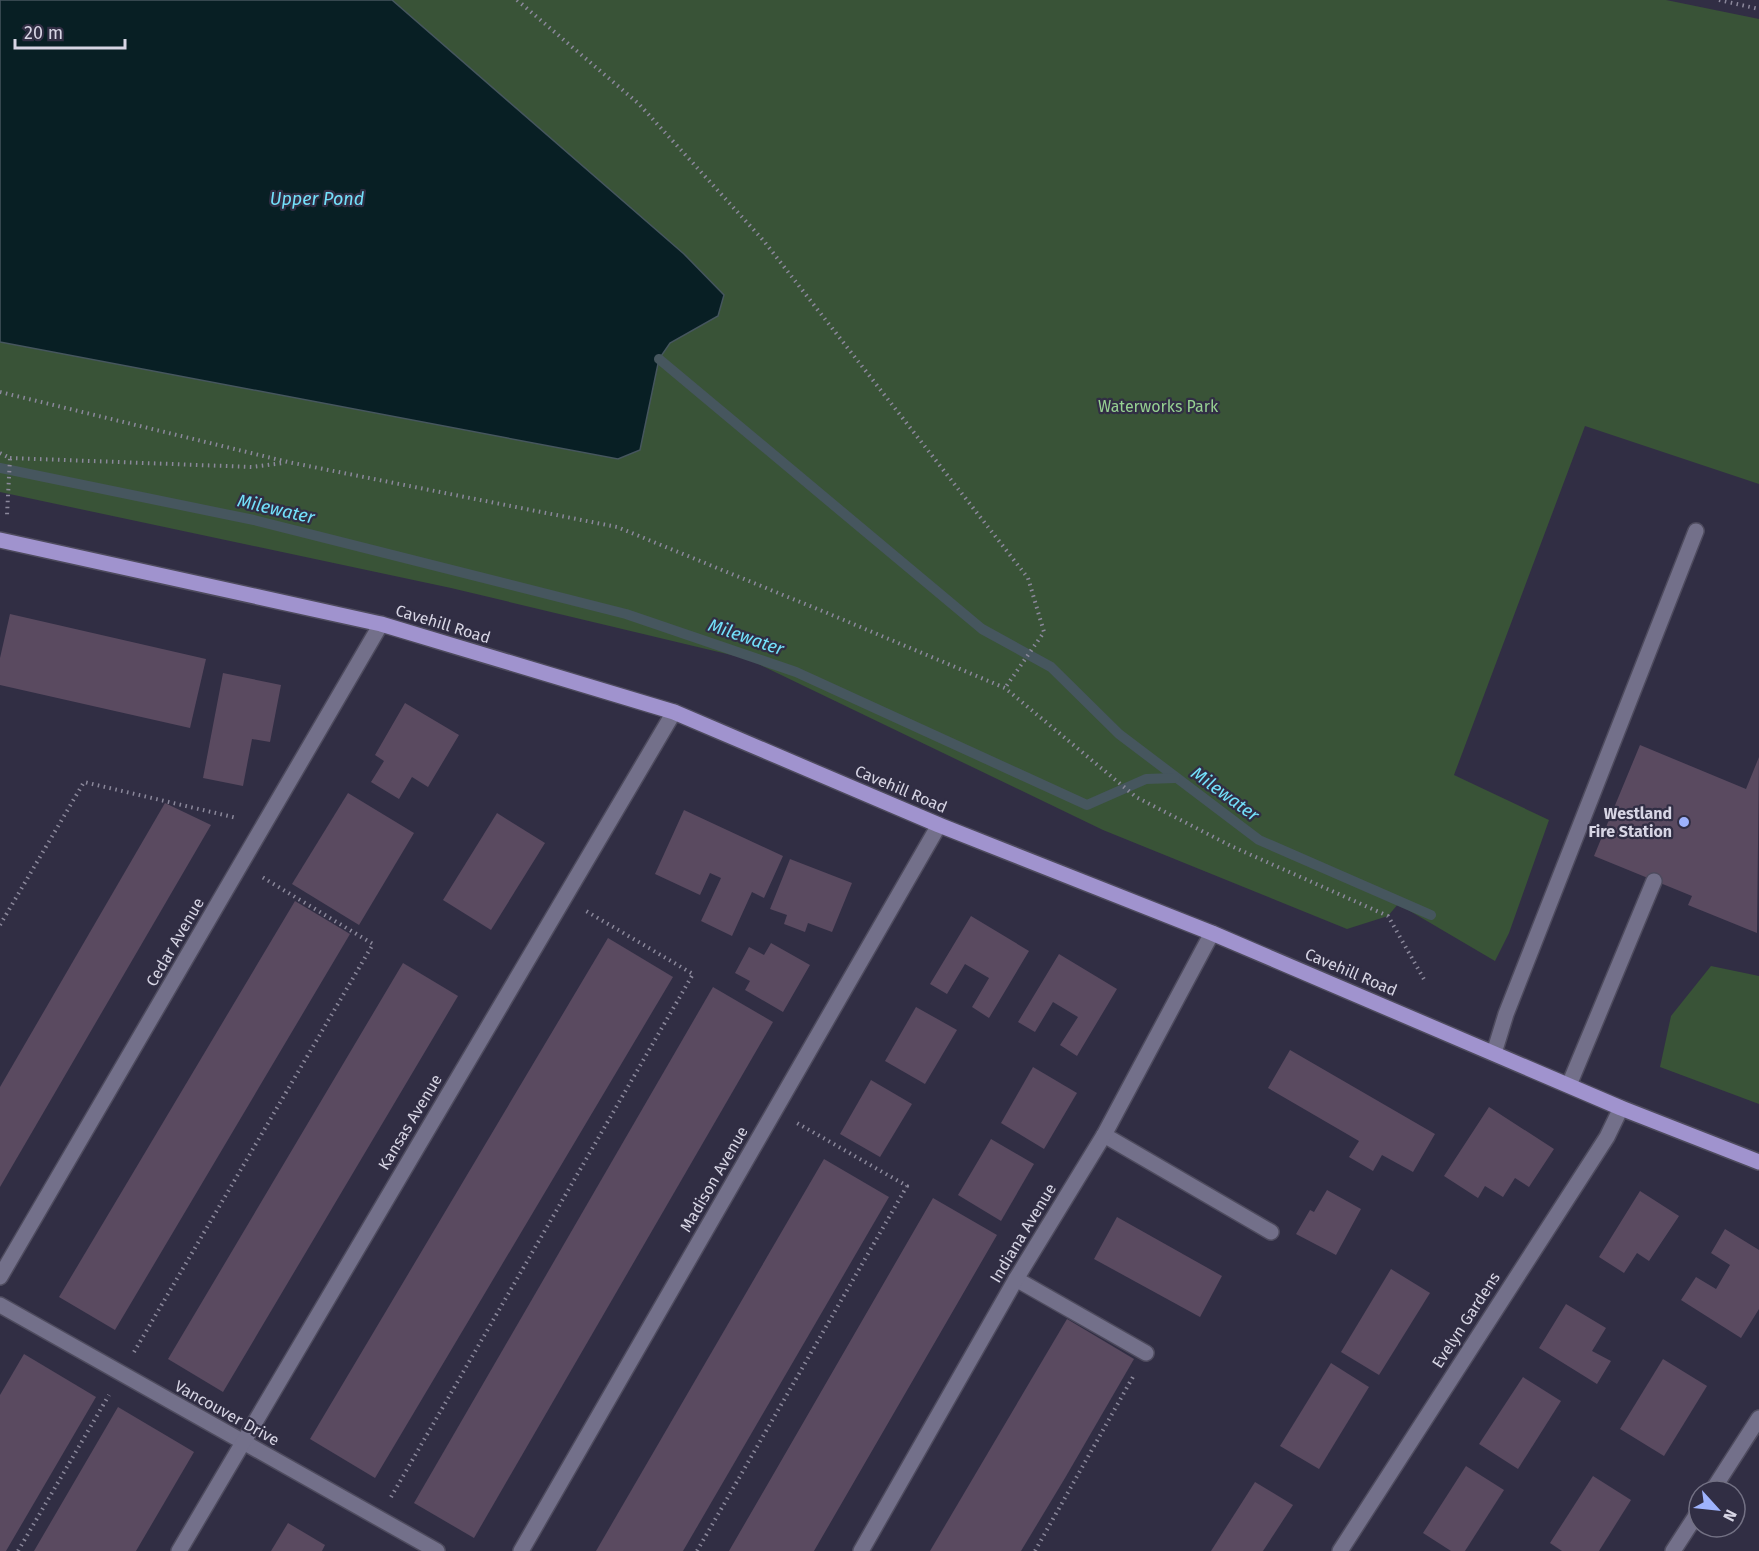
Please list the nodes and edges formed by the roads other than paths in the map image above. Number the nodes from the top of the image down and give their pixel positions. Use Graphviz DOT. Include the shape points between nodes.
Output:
graph roads {
  1 [pos="1696,531"];
  2 [pos="0,540"];
  3 [pos="381,624"];
  4 [pos="674,712"];
  5 [pos="939,825"];
  6 [pos="1654,881"];
  7 [pos="1212,933"];
  8 [pos="1494,1053"];
  9 [pos="1569,1085"];
  10 [pos="1621,1108"];
  11 [pos="1104,1135"];
  12 [pos="1759,1162"];
  13 [pos="1271,1232"];
  14 [pos="0,1277"];
  15 [pos="1016,1279"];
  16 [pos="0,1305"];
  17 [pos="1146,1353"];
  18 [pos="1759,1418"];
  19 [pos="241,1442"];
  20 [pos="1720,1479"];
  21 [pos="1687,1529"];
  22 [pos="179,1551"];
  23 [pos="437,1551"];
  24 [pos="521,1551"];
  25 [pos="861,1551"];
  26 [pos="1340,1551"];
  27 [pos="1673,1551"];
  1 -- 8 [label="street"];
  2 -- 3 [label="main road, Cavehill Road"];
  3 -- 4 [label="main road, Cavehill Road"];
  3 -- 14 [label="street, Cedar Avenue"];
  4 -- 5 [label="main road, Cavehill Road"];
  4 -- 19 [label="street, Kansas Avenue"];
  5 -- 7 [label="main road, Cavehill Road"];
  5 -- 24 [label="street, Madison Avenue"];
  6 -- 9 [label="street"];
  7 -- 8 [label="main road, Cavehill Road"];
  7 -- 11 [label="street, Indiana Avenue"];
  8 -- 9 [label="main road, Cavehill Road"];
  9 -- 10 [label="main road, Cavehill Road"];
  10 -- 12 [label="main road, Cavehill Road"];
  10 -- 26 [label="street, Evelyn Gardens" via="1607,1137"];
  11 -- 13 [label="street"];
  11 -- 15 [label="street, Indiana Avenue"];
  15 -- 17 [label="street"];
  15 -- 25 [label="street, Indiana Avenue"];
  16 -- 19 [label="street, Vancouver Drive"];
  18 -- 20 [label="street"];
  19 -- 22 [label="street, Kansas Avenue"];
  19 -- 23 [label="street, Vancouver Drive"];
  21 -- 27 [label="street"];
}
